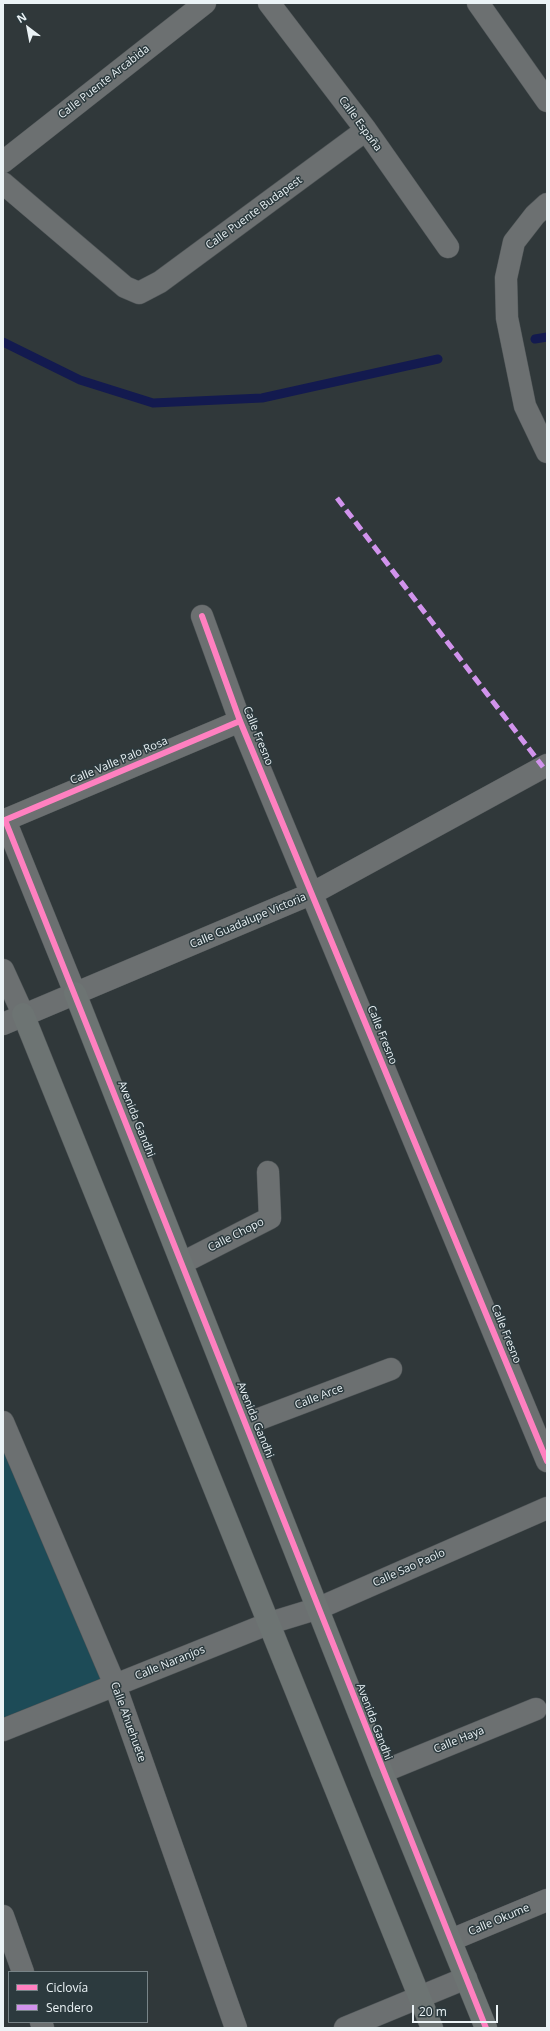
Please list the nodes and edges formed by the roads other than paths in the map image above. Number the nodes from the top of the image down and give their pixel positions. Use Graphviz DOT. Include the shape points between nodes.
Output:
graph roads {
  1 [pos="205,3"];
  2 [pos="269,3"];
  3 [pos="478,3"];
  4 [pos="547,101"];
  5 [pos="366,130"];
  6 [pos="3,162"];
  7 [pos="3,184"];
  8 [pos="547,204"];
  9 [pos="448,247"];
  10 [pos="547,452"];
  11 [pos="202,616"];
  12 [pos="240,721"];
  13 [pos="547,765"];
  14 [pos="5,820"];
  15 [pos="313,893"];
  16 [pos="3,970"];
  17 [pos="75,993"];
  18 [pos="23,1014"];
  19 [pos="3,1024"];
  20 [pos="268,1172"];
  21 [pos="182,1263"];
  22 [pos="391,1369"];
  23 [pos="3,1422"];
  24 [pos="246,1424"];
  25 [pos="547,1461"];
  26 [pos="547,1508"];
  27 [pos="319,1608"];
  28 [pos="270,1623"];
  29 [pos="115,1685"];
  30 [pos="536,1709"];
  31 [pos="3,1730"];
  32 [pos="382,1772"];
  33 [pos="547,1900"];
  34 [pos="3,1916"];
  35 [pos="451,1940"];
  36 [pos="23,1971"];
  37 [pos="466,1978"];
  38 [pos="419,1997"];
  39 [pos="236,2028"];
  40 [pos="345,2028"];
  41 [pos="432,2028"];
  42 [pos="486,2028"];
  1 -- 6 [label="street, Calle Puente Arcabida"];
  2 -- 5 [label="street, Calle España"];
  3 -- 4 [label="street"];
  5 -- 7 [label="street, Calle Puente Budapest" via="160,282 139,293 125,287"];
  5 -- 9 [label="street, Calle España"];
  8 -- 10 [label="street" via="514,242 506,278 507,318 525,406"];
  11 -- 12 [label="street, Calle Fresno"];
  12 -- 14 [label="street, Calle Valle Palo Rosa"];
  12 -- 15 [label="street, Calle Fresno"];
  13 -- 15 [label="street, Calle Guadalupe Victoria"];
  14 -- 17 [label="street, Avenida Gandhi"];
  15 -- 17 [label="street, Calle Guadalupe Victoria"];
  15 -- 25 [label="street, Calle Fresno"];
  16 -- 18 [label="street"];
  17 -- 18 [label="street, Calle Guadalupe Victoria"];
  17 -- 21 [label="street, Avenida Gandhi"];
  18 -- 19 [label="street, Calle Guadalupe Victoria"];
  18 -- 28 [label="street"];
  20 -- 21 [label="street, Calle Chopo" via="270,1218"];
  21 -- 24 [label="street, Avenida Gandhi"];
  22 -- 24 [label="street, Calle Arce"];
  23 -- 29 [label="street, Calle Ahuehuete"];
  24 -- 27 [label="street, Avenida Gandhi"];
  26 -- 27 [label="street, Calle Sao Paolo"];
  27 -- 28 [label="street, Calle Sao Paolo"];
  27 -- 32 [label="street, Avenida Gandhi"];
  28 -- 29 [label="street, Calle Naranjos"];
  28 -- 38 [label="street"];
  29 -- 31 [label="street, Calle Naranjos"];
  29 -- 39 [label="street, Calle Ahuehuete"];
  30 -- 32 [label="street, Calle Haya"];
  32 -- 35 [label="street, Avenida Gandhi"];
  33 -- 35 [label="street, Calle Okume"];
  34 -- 36 [label="street"];
  35 -- 37 [label="street, Avenida Gandhi"];
  37 -- 38 [label="street"];
  37 -- 42 [label="street, Avenida Gandhi"];
  38 -- 40 [label="street"];
  38 -- 41 [label="street"];
}
